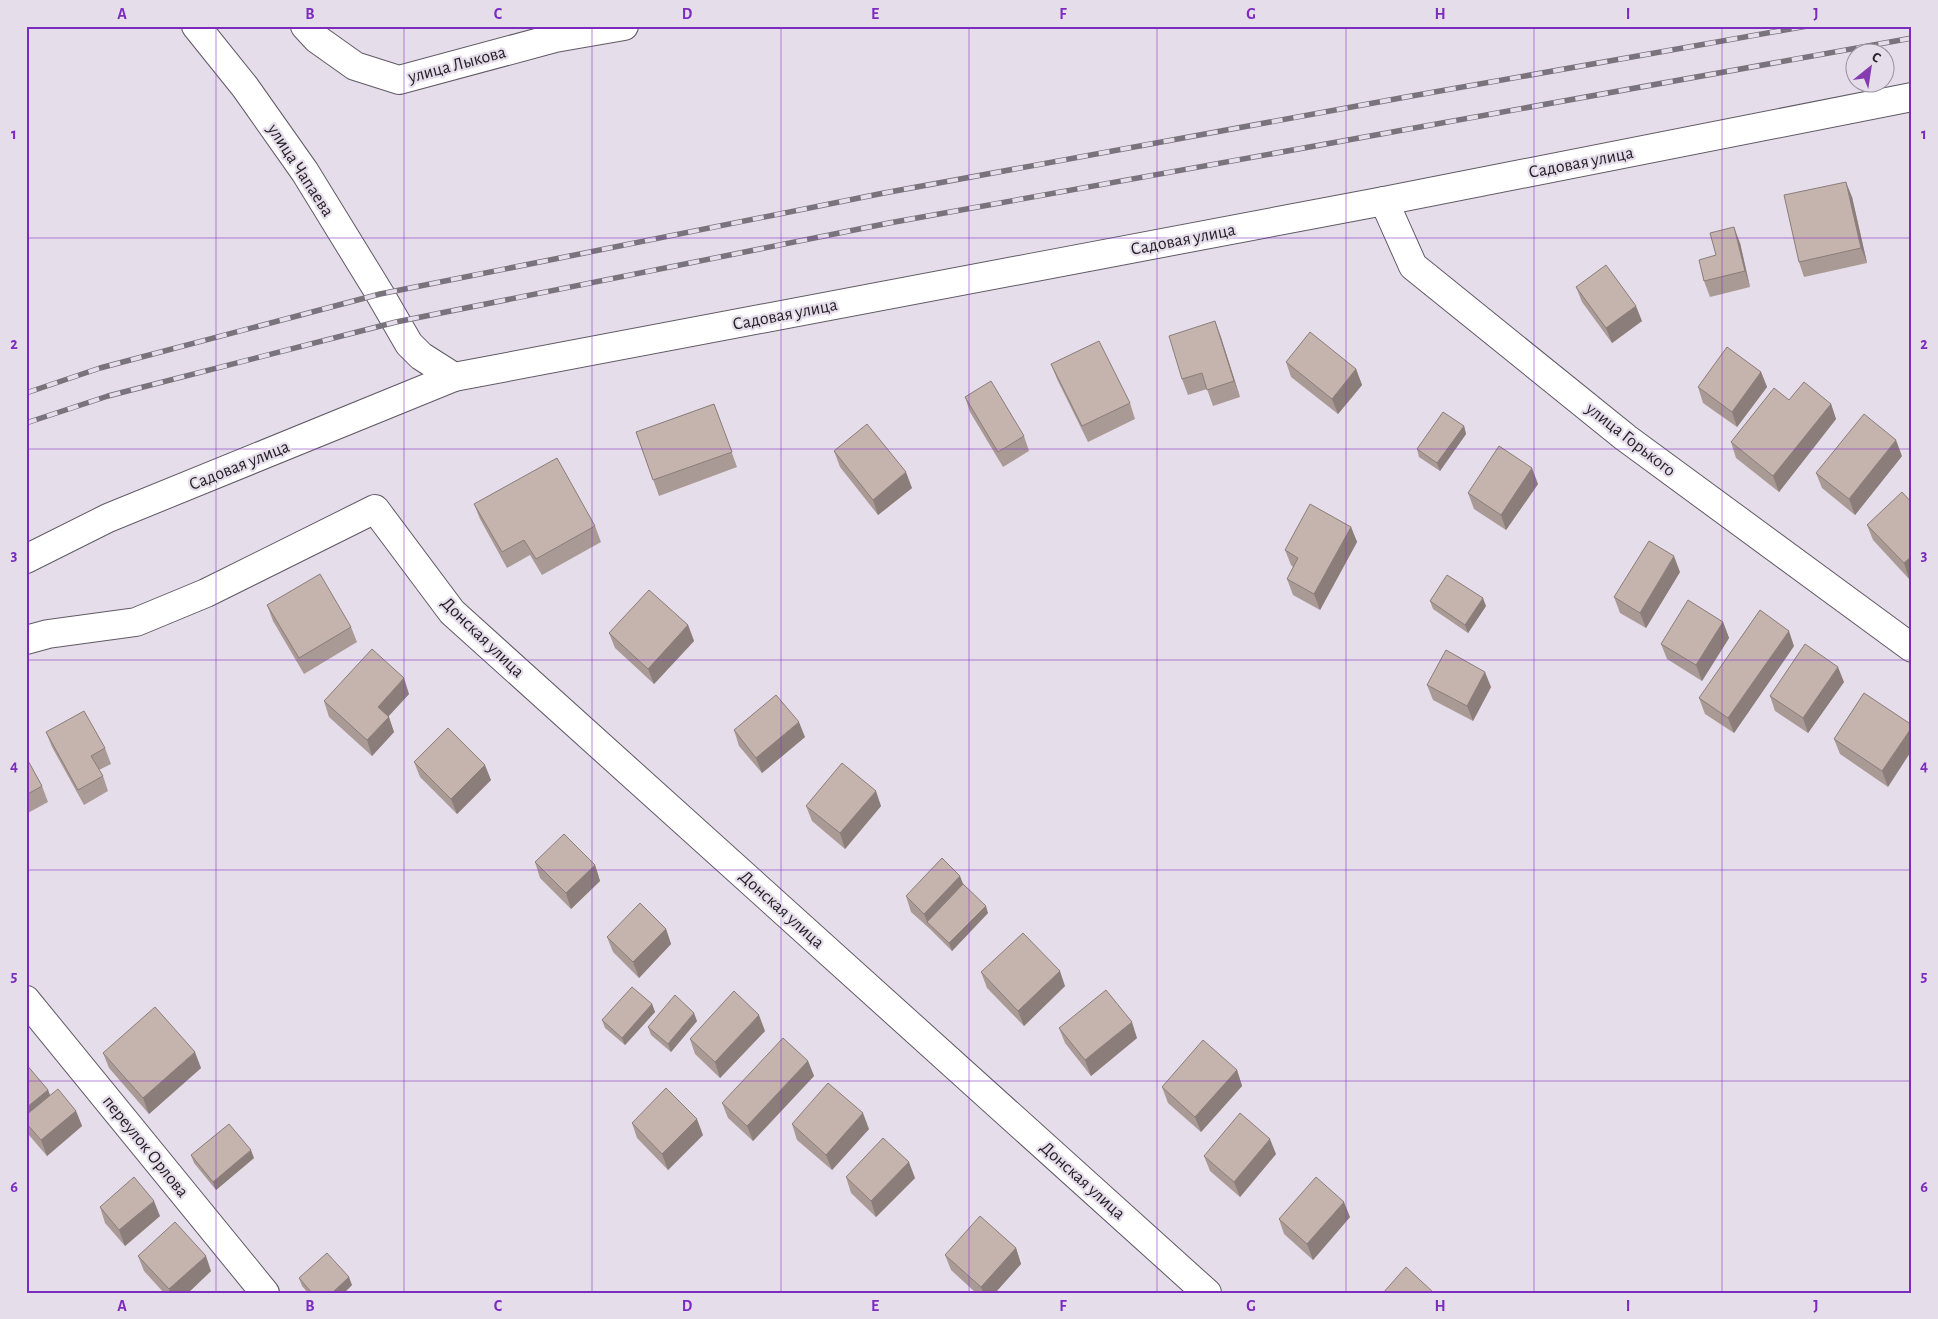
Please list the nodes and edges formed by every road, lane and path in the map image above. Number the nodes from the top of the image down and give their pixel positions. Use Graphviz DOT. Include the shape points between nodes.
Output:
graph roads {
  1 [pos="196,26"];
  2 [pos="305,26"];
  3 [pos="624,26"];
  4 [pos="1912,97"];
  5 [pos="1384,201"];
  6 [pos="454,377"];
  7 [pos="26,559"];
  8 [pos="26,640"];
  9 [pos="1912,648"];
  10 [pos="26,1000"];
  11 [pos="265,1293"];
  12 [pos="1207,1293"];
  1 -- 6 [label="street, улица Чапаева" via="245,87 305,172 409,344 421,356"];
  2 -- 3 [label="street, улица Лыкова" via="317,39 355,66 399,80 555,38"];
  4 -- 5 [label="street, Садовая улица"];
  5 -- 6 [label="street, Садовая улица"];
  5 -- 9 [label="street, улица Горького" via="1413,266 1626,438"];
  6 -- 7 [label="street, Садовая улица" via="108,518"];
  8 -- 12 [label="street, Донская улица" via="136,622 206,593 375,509 452,612"];
  10 -- 11 [label="street, переулок Орлова"];
}
